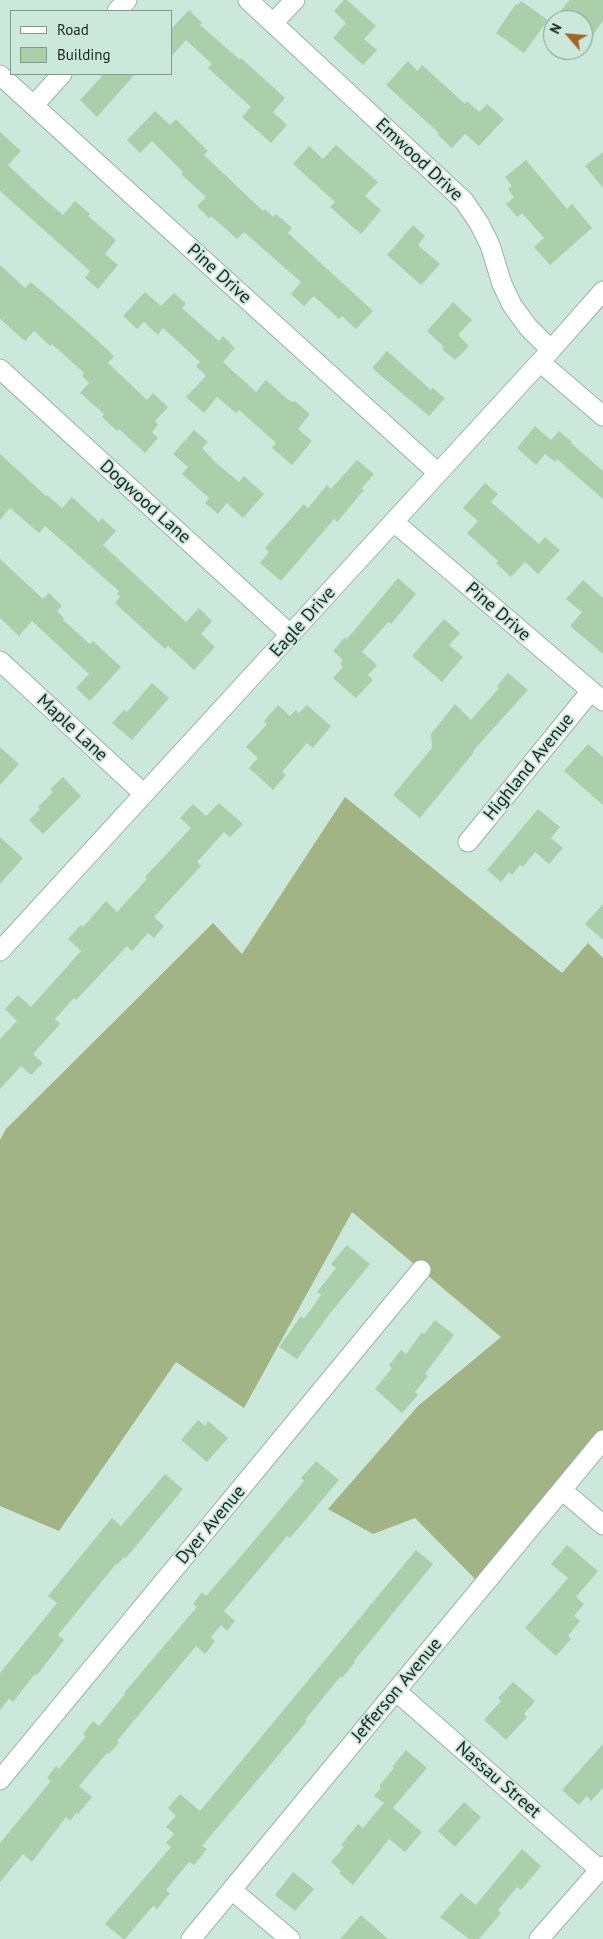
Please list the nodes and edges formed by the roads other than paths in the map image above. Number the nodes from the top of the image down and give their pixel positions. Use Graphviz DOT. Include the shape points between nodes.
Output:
graph roads {
  1 [pos="127,0"];
  2 [pos="248,0"];
  3 [pos="296,0"];
  4 [pos="118,10"];
  5 [pos="273,23"];
  6 [pos="0,75"];
  7 [pos="61,75"];
  8 [pos="34,105"];
  9 [pos="603,290"];
  10 [pos="546,356"];
  11 [pos="0,369"];
  12 [pos="603,416"];
  13 [pos="438,473"];
  14 [pos="394,522"];
  15 [pos="291,635"];
  16 [pos="0,661"];
  17 [pos="597,696"];
  18 [pos="144,794"];
  19 [pos="468,842"];
  20 [pos="0,951"];
  21 [pos="421,1270"];
  22 [pos="603,1440"];
  23 [pos="562,1490"];
  24 [pos="603,1525"];
  25 [pos="396,1691"];
  26 [pos="0,1780"];
  27 [pos="602,1868"];
  28 [pos="232,1890"];
  29 [pos="192,1939"];
  30 [pos="290,1939"];
  31 [pos="539,1939"];
  1 -- 4 [label="street"];
  2 -- 5 [label="street, Emwood Drive"];
  3 -- 5 [label="street"];
  5 -- 10 [label="street, Emwood Drive" via="464,201 486,237 512,304"];
  6 -- 8 [label="street, Pine Drive"];
  7 -- 8 [label="street"];
  8 -- 13 [label="street, Pine Drive"];
  9 -- 10 [label="street, Eagle Drive"];
  10 -- 12 [label="street, Emwood Drive"];
  10 -- 13 [label="street, Eagle Drive"];
  11 -- 15 [label="street, Dogwood Lane"];
  13 -- 14 [label="street, Eagle Drive"];
  14 -- 15 [label="street, Eagle Drive"];
  14 -- 17 [label="street, Pine Drive"];
  15 -- 18 [label="street, Eagle Drive"];
  16 -- 18 [label="street, Maple Lane"];
  17 -- 19 [label="street, Highland Avenue"];
  18 -- 20 [label="street, Eagle Drive"];
  21 -- 26 [label="street, Dyer Avenue"];
  22 -- 23 [label="street, Jefferson Avenue"];
  23 -- 24 [label="street"];
  23 -- 25 [label="street, Jefferson Avenue"];
  25 -- 27 [label="street, Nassau Street"];
  25 -- 28 [label="street, Jefferson Avenue"];
  27 -- 31 [label="street"];
  28 -- 29 [label="street, Jefferson Avenue"];
  28 -- 30 [label="street"];
}
